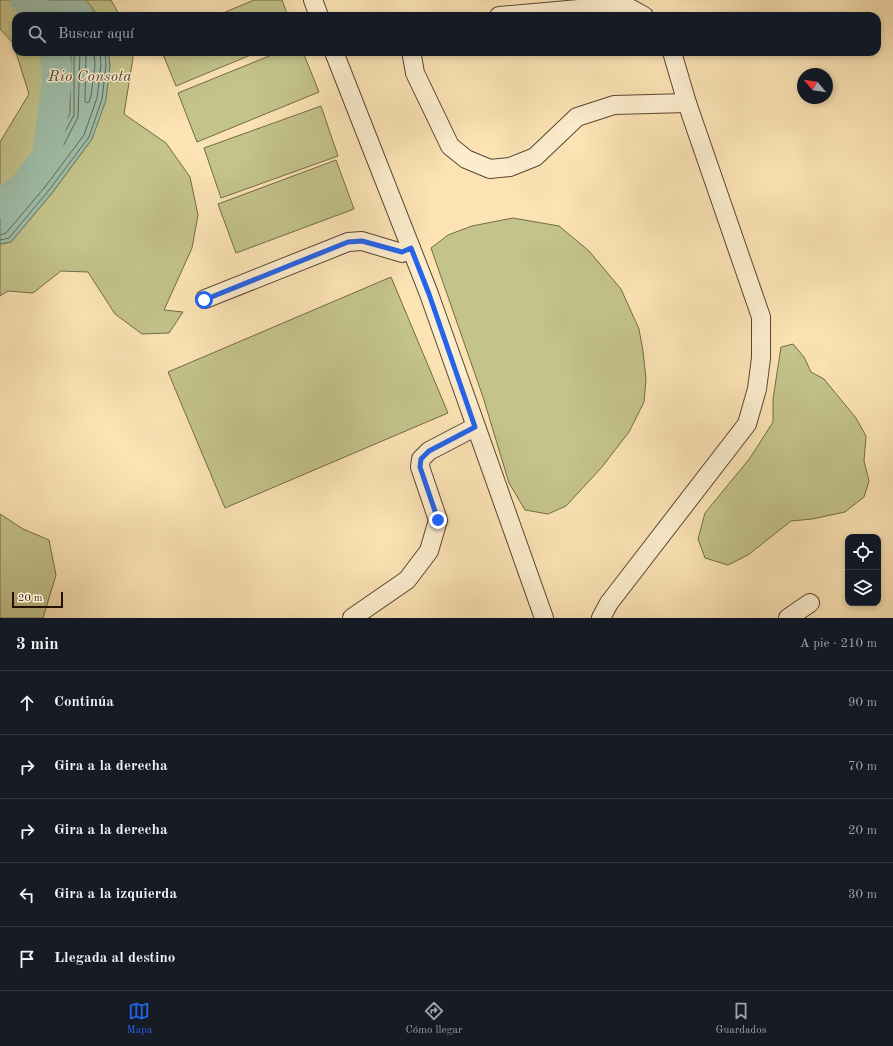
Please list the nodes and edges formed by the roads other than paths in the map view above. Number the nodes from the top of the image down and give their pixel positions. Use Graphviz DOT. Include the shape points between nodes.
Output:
graph roads {
  1 [pos="313,0"];
  2 [pos="318,12"];
  3 [pos="549,12"];
  4 [pos="636,12"];
  5 [pos="336,56"];
  6 [pos="412,56"];
  7 [pos="673,56"];
  8 [pos="687,102"];
  9 [pos="411,248"];
  10 [pos="204,300"];
  11 [pos="475,427"];
  12 [pos="810,602"];
  13 [pos="352,618"];
  14 [pos="544,618"];
  15 [pos="601,618"];
  16 [pos="788,618"];
  1 -- 2 [label="lane"];
  3 -- 4 [label="lane" via="624,6"];
  5 -- 9 [label="lane"];
  6 -- 8 [label="lane" via="415,73 450,146 466,159 490,169 510,168 535,157 577,117 614,105"];
  7 -- 8 [label="lane"];
  8 -- 15 [label="lane" via="761,317 761,358 757,389 748,424 609,603"];
  9 -- 10 [label="lane" via="402,252 362,241 348,242"];
  9 -- 11 [label="lane"];
  11 -- 13 [label="lane" via="429,451 421,459 420,467 438,520 429,551 407,580"];
  11 -- 14 [label="lane"];
  12 -- 16 [label="lane"];
}
